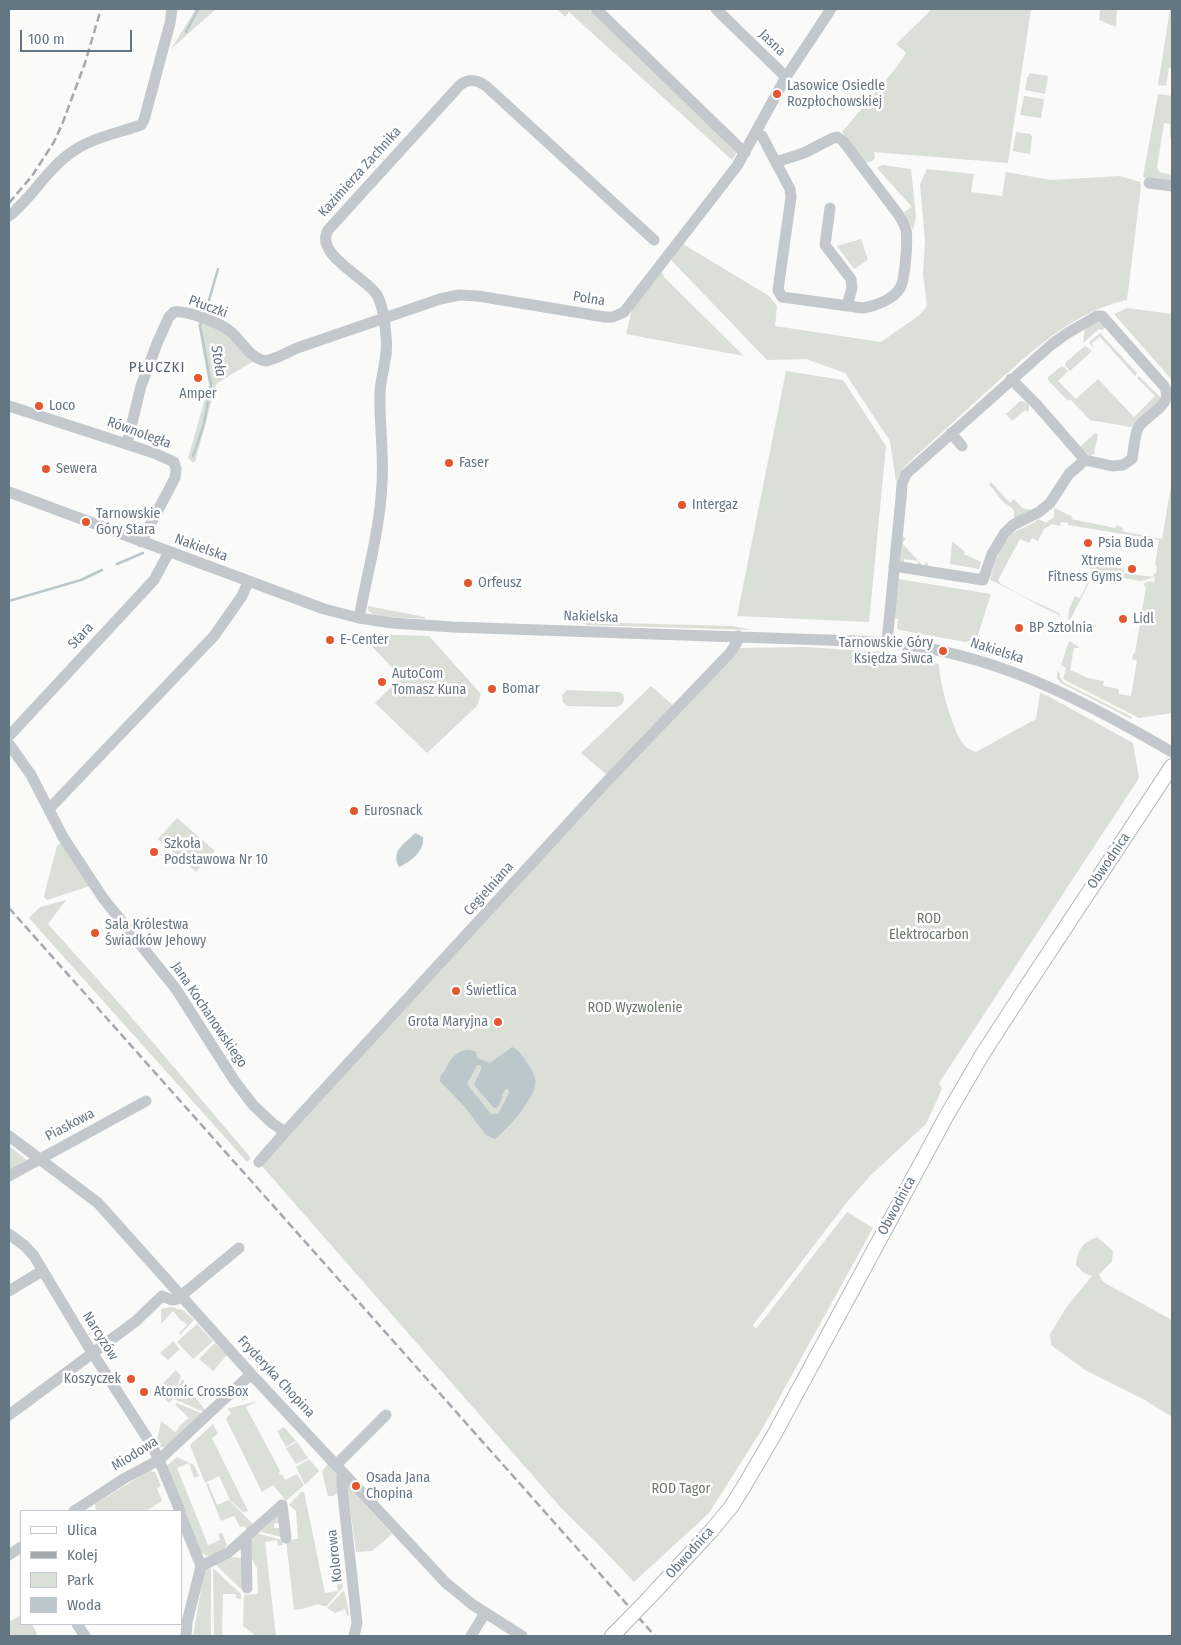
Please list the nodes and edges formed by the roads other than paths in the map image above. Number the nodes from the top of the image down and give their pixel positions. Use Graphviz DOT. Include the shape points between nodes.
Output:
graph roads {
  1 [pos="172,9"];
  2 [pos="596,9"];
  3 [pos="716,9"];
  4 [pos="832,9"];
  5 [pos="786,77"];
  6 [pos="756,133"];
  7 [pos="745,153"];
  8 [pos="776,162"];
  9 [pos="1149,183"];
  10 [pos="1172,186"];
  11 [pos="830,208"];
  12 [pos="9,216"];
  13 [pos="654,240"];
  14 [pos="846,306"];
  15 [pos="383,319"];
  16 [pos="1011,379"];
  17 [pos="9,406"];
  18 [pos="951,433"];
  19 [pos="127,444"];
  20 [pos="962,446"];
  21 [pos="1085,460"];
  22 [pos="9,492"];
  23 [pos="141,542"];
  24 [pos="169,552"];
  25 [pos="894,566"];
  26 [pos="248,582"];
  27 [pos="359,618"];
  28 [pos="738,636"];
  29 [pos="887,642"];
  30 [pos="9,736"];
  31 [pos="9,744"];
  32 [pos="1172,752"];
  33 [pos="1172,766"];
  34 [pos="49,809"];
  35 [pos="146,1100"];
  36 [pos="285,1132"];
  37 [pos="9,1136"];
  38 [pos="38,1159"];
  39 [pos="260,1162"];
  40 [pos="9,1176"];
  41 [pos="9,1234"];
  42 [pos="239,1248"];
  43 [pos="42,1271"];
  44 [pos="165,1278"];
  45 [pos="9,1292"];
  46 [pos="162,1296"];
  47 [pos="181,1296"];
  48 [pos="93,1354"];
  49 [pos="251,1374"];
  50 [pos="9,1415"];
  51 [pos="386,1415"];
  52 [pos="159,1460"];
  53 [pos="339,1468"];
  54 [pos="76,1510"];
  55 [pos="180,1510"];
  56 [pos="182,1518"];
  57 [pos="246,1538"];
  58 [pos="286,1538"];
  59 [pos="20,1548"];
  60 [pos="9,1555"];
  61 [pos="201,1566"];
  62 [pos="247,1588"];
  63 [pos="485,1613"];
  64 [pos="78,1625"];
  65 [pos="615,1632"];
  66 [pos="85,1636"];
  67 [pos="186,1636"];
  68 [pos="354,1636"];
  69 [pos="471,1636"];
  70 [pos="522,1636"];
  1 -- 12 [label="street" via="140,126 100,138 73,151"];
  2 -- 7 [label="street"];
  3 -- 5 [label="street, Jasna"];
  4 -- 5 [label="street, Polna"];
  5 -- 6 [label="street, Polna"];
  6 -- 7 [label="street, Polna"];
  6 -- 8 [label="street" via="762,136"];
  7 -- 15 [label="street, Polna" via="620,315 605,317 462,295 440,299"];
  8 -- 14 [label="street" via="791,197 778,290 782,296"];
  8 -- 14 [label="street" via="837,137 844,141 902,220 907,238 900,288 875,306"];
  9 -- 10 [label="street"];
  11 -- 14 [label="street" via="824,245 851,279 852,288"];
  13 -- 15 [label="street, Kazimierza Zachnika" via="486,86 475,80 468,81 460,85 326,234 329,250 376,294"];
  15 -- 19 [label="street, Płuczki" via="266,361 257,358 225,328 178,311 171,314 141,386"];
  15 -- 27 [label="street, Kazimierza Zachnika" via="387,350 380,391 381,502"];
  16 -- 18 [label="street"];
  16 -- 21 [label="street"];
  16 -- 21 [label="street" via="1051,345 1086,322 1099,316 1108,324 1164,386 1167,396 1138,429 1133,457 1129,462 1123,466 1112,466"];
  17 -- 19 [label="street, Równoległa"];
  18 -- 20 [label="street"];
  18 -- 25 [label="street" via="906,474"];
  19 -- 23 [label="street, Równoległa" via="168,458 176,466 175,478"];
  21 -- 25 [label="street" via="1069,474 1050,503 1004,534 992,554 983,580"];
  22 -- 23 [label="street, Nakielska"];
  23 -- 24 [label="street, Nakielska"];
  24 -- 26 [label="street, Nakielska"];
  24 -- 30 [label="street, Stara" via="154,580"];
  25 -- 29 [label="street"];
  26 -- 27 [label="street, Nakielska"];
  26 -- 34 [label="street" via="214,636"];
  27 -- 28 [label="street, Nakielska" via="453,628"];
  28 -- 29 [label="street, Nakielska"];
  28 -- 36 [label="street, Cegielniana" via="730,653 602,786"];
  29 -- 32 [label="street, Nakielska" via="951,652 1014,672 1068,695"];
  31 -- 34 [label="street, Jana Kochanowskiego"];
  33 -- 65 [label="main road, Obwodnica, bridge" via="982,1055 774,1435 731,1507"];
  34 -- 36 [label="street, Jana Kochanowskiego" via="62,837 103,898 176,989 243,1092 253,1105"];
  35 -- 38 [label="street, Piaskowa"];
  36 -- 39 [label="street, Cegielniana"];
  37 -- 38 [label="street, Fryderyka Chopina"];
  38 -- 40 [label="street, Piaskowa"];
  38 -- 44 [label="street, Fryderyka Chopina" via="98,1204"];
  41 -- 43 [label="street, Narcyzów" via="34,1256"];
  42 -- 47 [label="street"];
  43 -- 45 [label="street"];
  43 -- 48 [label="street, Narcyzów"];
  44 -- 46 [label="street" via="159,1288"];
  44 -- 47 [label="street, Fryderyka Chopina"];
  46 -- 47 [label="street" via="172,1300"];
  46 -- 48 [label="street"];
  47 -- 49 [label="street, Fryderyka Chopina"];
  48 -- 50 [label="street"];
  48 -- 52 [label="street, Narcyzów"];
  49 -- 52 [label="street, Miodowa"];
  49 -- 53 [label="street, Fryderyka Chopina"];
  51 -- 53 [label="street"];
  52 -- 54 [label="street, Miodowa"];
  52 -- 55 [label="street, Narcyzów"];
  53 -- 63 [label="street, Fryderyka Chopina" via="446,1584"];
  53 -- 68 [label="street, Kolorowa" via="357,1623"];
  56 -- 61 [label="street"];
  57 -- 58 [label="street" via="282,1505"];
  57 -- 61 [label="street" via="228,1553"];
  57 -- 62 [label="street"];
  59 -- 60 [label="street"];
  61 -- 67 [label="street"];
  63 -- 69 [label="street"];
  63 -- 70 [label="street, Fryderyka Chopina"];
  64 -- 66 [label="street"];
}
